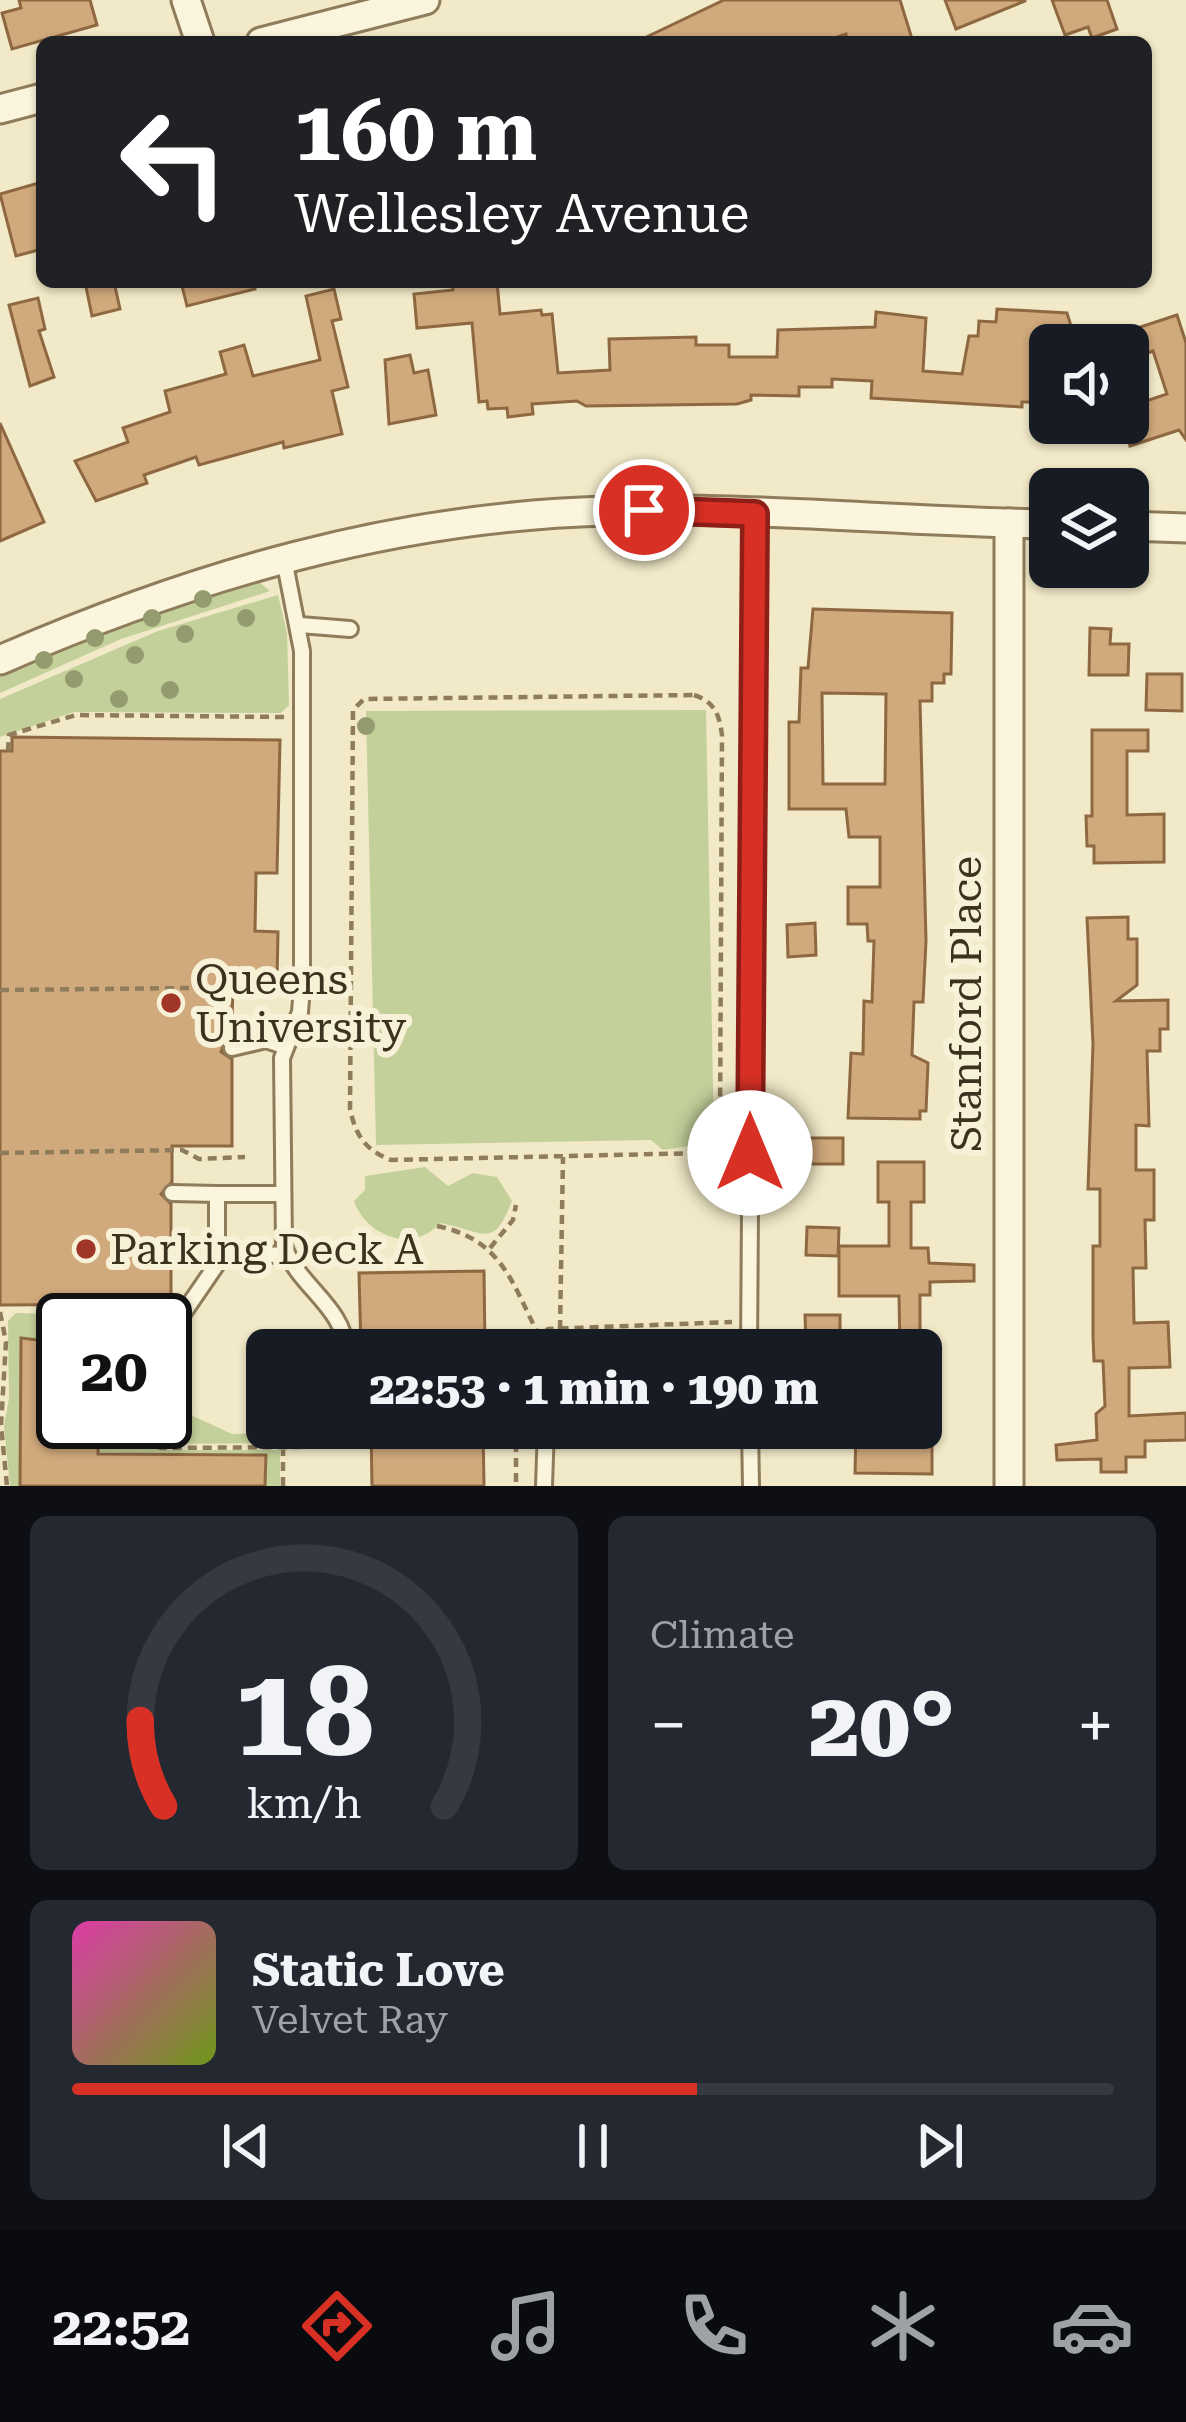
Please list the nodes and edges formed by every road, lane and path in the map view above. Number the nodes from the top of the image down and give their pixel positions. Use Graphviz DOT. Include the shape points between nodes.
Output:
graph roads {
  1 [pos="186,0"];
  2 [pos="425,0"];
  3 [pos="198,36"];
  4 [pos="284,36"];
  5 [pos="36,100"];
  6 [pos="0,109"];
  7 [pos="755,514"];
  8 [pos="1009,523"];
  9 [pos="1029,523"];
  10 [pos="1149,527"];
  11 [pos="1186,529"];
  12 [pos="284,557"];
  13 [pos="300,625"];
  14 [pos="350,629"];
  15 [pos="0,660"];
  16 [pos="302,717"];
  17 [pos="8,751"];
  18 [pos="291,986"];
  19 [pos="0,990"];
  20 [pos="232,1029"];
  21 [pos="262,1040"];
  22 [pos="284,1046"];
  23 [pos="232,1048"];
  24 [pos="0,1153"];
  25 [pos="563,1156"];
  26 [pos="245,1157"];
  27 [pos="172,1193"];
  28 [pos="217,1194"];
  29 [pos="283,1194"];
  30 [pos="516,1205"];
  31 [pos="437,1226"];
  32 [pos="490,1248"];
  33 [pos="286,1254"];
  34 [pos="217,1258"];
  35 [pos="192,1297"];
  36 [pos="0,1312"];
  37 [pos="750,1321"];
  38 [pos="343,1329"];
  39 [pos="536,1329"];
  40 [pos="560,1329"];
  41 [pos="750,1329"];
  42 [pos="246,1447"];
  43 [pos="192,1448"];
  44 [pos="283,1449"];
  45 [pos="516,1449"];
  46 [pos="545,1449"];
  47 [pos="750,1449"];
  48 [pos="7,1486"];
  49 [pos="283,1486"];
  50 [pos="516,1486"];
  51 [pos="544,1486"];
  52 [pos="751,1486"];
  53 [pos="1010,1486"];
  1 -- 3 [label="street"];
  2 -- 4 [label="street"];
  5 -- 6 [label="street"];
  7 -- 8 [label="street"];
  7 -- 12 [label="street" via="553,514"];
  7 -- 37 [label="lane"];
  8 -- 9 [label="street"];
  8 -- 53 [label="street, Stanford Place"];
  10 -- 11 [label="street"];
  12 -- 13 [label="lane"];
  12 -- 15 [label="street" via="169,590"];
  13 -- 14 [label="lane"];
  13 -- 16 [label="lane"];
  16 -- 17 [label="path" via="76,716 9,735"];
  16 -- 22 [label="lane" via="302,1000"];
  18 -- 19 [label="path"];
  20 -- 21 [label="lane"];
  21 -- 22 [label="lane"];
  21 -- 23 [label="lane"];
  22 -- 29 [label="lane"];
  24 -- 26 [label="path"];
  25 -- 25 [label="path" via="391,1160 371,1152 355,1131 352,726 364,699 694,695 719,714 720,1126 702,1153"];
  25 -- 40 [label="path"];
  27 -- 28 [label="lane"];
  28 -- 29 [label="lane"];
  28 -- 34 [label="lane"];
  29 -- 33 [label="lane"];
  30 -- 32 [label="path" via="514,1220"];
  31 -- 32 [label="path"];
  32 -- 39 [label="path" via="512,1273"];
  33 -- 34 [label="lane"];
  33 -- 38 [label="lane"];
  34 -- 35 [label="lane"];
  36 -- 48 [label="path"];
  37 -- 40 [label="path"];
  37 -- 41 [label="lane"];
  42 -- 43 [label="path"];
  44 -- 49 [label="path"];
  45 -- 50 [label="path"];
  46 -- 51 [label="lane"];
  47 -- 52 [label="lane"];
}
